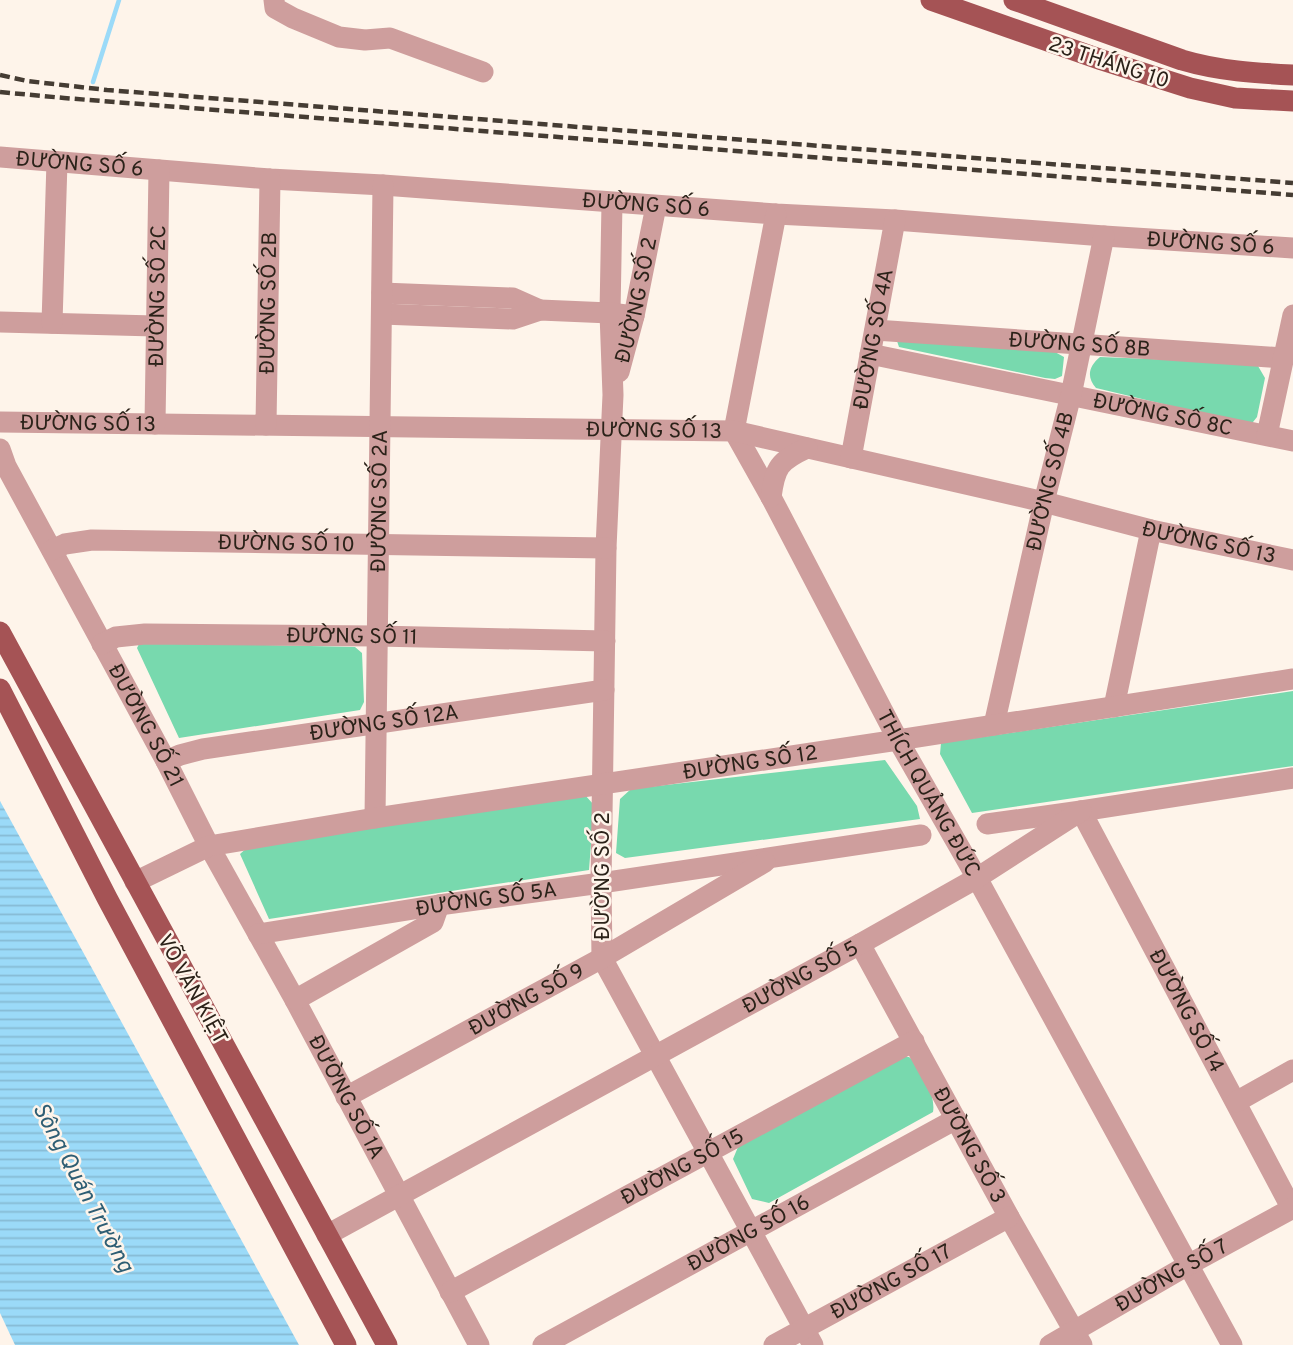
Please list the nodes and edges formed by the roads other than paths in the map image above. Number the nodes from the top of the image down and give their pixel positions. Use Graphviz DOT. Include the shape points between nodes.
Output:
graph roads {
  1 [pos="274,0"];
  2 [pos="931,0"];
  3 [pos="1021,1"];
  4 [pos="975,8"];
  5 [pos="483,72"];
  6 [pos="1293,75"];
  7 [pos="1293,101"];
  8 [pos="0,157"];
  9 [pos="57,162"];
  10 [pos="159,170"];
  11 [pos="270,179"];
  12 [pos="383,185"];
  13 [pos="612,203"];
  14 [pos="656,206"];
  15 [pos="776,214"];
  16 [pos="895,220"];
  17 [pos="1104,236"];
  18 [pos="1293,248"];
  19 [pos="382,303"];
  20 [pos="610,313"];
  21 [pos="1293,315"];
  22 [pos="634,316"];
  23 [pos="0,322"];
  24 [pos="52,323"];
  25 [pos="155,326"];
  26 [pos="875,330"];
  27 [pos="1082,343"];
  28 [pos="870,354"];
  29 [pos="1283,358"];
  30 [pos="613,395"];
  31 [pos="1071,395"];
  32 [pos="0,422"];
  33 [pos="155,424"];
  34 [pos="266,425"];
  35 [pos="380,426"];
  36 [pos="611,429"];
  37 [pos="734,430"];
  38 [pos="1267,435"];
  39 [pos="1293,441"];
  40 [pos="807,448"];
  41 [pos="0,449"];
  42 [pos="851,458"];
  43 [pos="771,497"];
  44 [pos="1044,502"];
  45 [pos="1150,530"];
  46 [pos="379,545"];
  47 [pos="606,548"];
  48 [pos="52,550"];
  49 [pos="1293,560"];
  50 [pos="0,632"];
  51 [pos="377,636"];
  52 [pos="604,641"];
  53 [pos="102,644"];
  54 [pos="1293,679"];
  55 [pos="0,689"];
  56 [pos="604,690"];
  57 [pos="1114,707"];
  58 [pos="376,723"];
  59 [pos="994,725"];
  60 [pos="898,740"];
  61 [pos="166,761"];
  62 [pos="1293,778"];
  63 [pos="603,785"];
  64 [pos="1082,811"];
  65 [pos="375,818"];
  66 [pos="987,824"];
  67 [pos="921,835"];
  68 [pos="209,846"];
  69 [pos="776,856"];
  70 [pos="977,878"];
  71 [pos="135,882"];
  72 [pos="601,883"];
  73 [pos="107,898"];
  74 [pos="439,905"];
  75 [pos="258,934"];
  76 [pos="860,944"];
  77 [pos="602,958"];
  78 [pos="295,1000"];
  79 [pos="914,1041"];
  80 [pos="654,1056"];
  81 [pos="1293,1070"];
  82 [pos="346,1097"];
  83 [pos="1236,1102"];
  84 [pos="956,1119"];
  85 [pos="708,1153"];
  86 [pos="398,1196"];
  87 [pos="1292,1208"];
  88 [pos="1009,1217"];
  89 [pos="752,1231"];
  90 [pos="327,1235"];
  91 [pos="1188,1265"];
  92 [pos="450,1292"];
  93 [pos="808,1337"];
  94 [pos="1078,1338"];
  95 [pos="346,1345"];
  96 [pos="387,1345"];
  97 [pos="479,1345"];
  98 [pos="543,1345"];
  99 [pos="774,1345"];
  100 [pos="1050,1345"];
  101 [pos="1232,1345"];
  1 -- 5 [label="street" via="275,8 339,37 390,38"];
  2 -- 4 [label="main road, 23 THÁNG 10"];
  3 -- 6 [label="main road, 23 THÁNG 10" via="1207,68"];
  4 -- 7 [label="main road, 23 THÁNG 10" via="1102,60 1190,88 1235,98"];
  8 -- 9 [label="street, ĐƯỜNG SỐ 6"];
  9 -- 10 [label="street, ĐƯỜNG SỐ 6"];
  9 -- 24 [label="street"];
  10 -- 11 [label="street, ĐƯỜNG SỐ 6"];
  10 -- 25 [label="street, ĐƯỜNG SỐ 2C"];
  11 -- 12 [label="street, ĐƯỜNG SỐ 6"];
  11 -- 34 [label="street, ĐƯỜNG SỐ 2B"];
  12 -- 13 [label="street, ĐƯỜNG SỐ 6"];
  12 -- 19 [label="street, ĐƯỜNG SỐ 2A"];
  13 -- 14 [label="street, ĐƯỜNG SỐ 6"];
  13 -- 20 [label="street, ĐƯỜNG SỐ 2"];
  14 -- 15 [label="street, ĐƯỜNG SỐ 6"];
  14 -- 22 [label="street, ĐƯỜNG SỐ 2"];
  15 -- 16 [label="street, ĐƯỜNG SỐ 6"];
  15 -- 37 [label="street"];
  16 -- 17 [label="street, ĐƯỜNG SỐ 6"];
  16 -- 26 [label="street, ĐƯỜNG SỐ 4A"];
  17 -- 18 [label="street, ĐƯỜNG SỐ 6"];
  17 -- 27 [label="street, ĐƯỜNG SỐ 4B"];
  19 -- 20 [label="street" via="513,298 540,310"];
  19 -- 35 [label="street, ĐƯỜNG SỐ 2A"];
  20 -- 22 [label="street"];
  20 -- 30 [label="street, ĐƯỜNG SỐ 2"];
  21 -- 29 [label="street"];
  22 -- 30 [label="street, ĐƯỜNG SỐ 2"];
  23 -- 24 [label="street"];
  24 -- 25 [label="street"];
  25 -- 33 [label="street, ĐƯỜNG SỐ 2C"];
  26 -- 27 [label="street, ĐƯỜNG SỐ 8B"];
  26 -- 28 [label="street, ĐƯỜNG SỐ 4A"];
  27 -- 29 [label="street, ĐƯỜNG SỐ 8B"];
  27 -- 31 [label="street, ĐƯỜNG SỐ 4B"];
  28 -- 31 [label="street, ĐƯỜNG SỐ 8C"];
  28 -- 42 [label="street, ĐƯỜNG SỐ 4A"];
  29 -- 38 [label="street"];
  30 -- 36 [label="street, ĐƯỜNG SỐ 2"];
  31 -- 38 [label="street, ĐƯỜNG SỐ 8C"];
  31 -- 44 [label="street, ĐƯỜNG SỐ 4B"];
  32 -- 33 [label="street, ĐƯỜNG SỐ 13"];
  33 -- 34 [label="street, ĐƯỜNG SỐ 13"];
  34 -- 35 [label="street, ĐƯỜNG SỐ 13"];
  35 -- 36 [label="street, ĐƯỜNG SỐ 13"];
  35 -- 46 [label="street, ĐƯỜNG SỐ 2A"];
  36 -- 37 [label="street, ĐƯỜNG SỐ 13"];
  36 -- 47 [label="street, ĐƯỜNG SỐ 2"];
  37 -- 40 [label="street, ĐƯỜNG SỐ 13"];
  37 -- 43 [label="street, THÍCH QUẢNG ĐỨC"];
  38 -- 39 [label="street, ĐƯỜNG SỐ 8C"];
  40 -- 42 [label="street, ĐƯỜNG SỐ 13"];
  40 -- 43 [label="street" via="780,465"];
  41 -- 48 [label="street, ĐƯỜNG SỐ 21"];
  42 -- 44 [label="street, ĐƯỜNG SỐ 13"];
  43 -- 60 [label="street, THÍCH QUẢNG ĐỨC"];
  44 -- 45 [label="street, ĐƯỜNG SỐ 13"];
  44 -- 59 [label="street, ĐƯỜNG SỐ 4B"];
  45 -- 49 [label="street, ĐƯỜNG SỐ 13"];
  45 -- 57 [label="street"];
  46 -- 47 [label="street, ĐƯỜNG SỐ 10"];
  46 -- 48 [label="street, ĐƯỜNG SỐ 10" via="92,540"];
  46 -- 51 [label="street, ĐƯỜNG SỐ 2A"];
  47 -- 52 [label="street, ĐƯỜNG SỐ 2"];
  48 -- 53 [label="street, ĐƯỜNG SỐ 21"];
  50 -- 71 [label="main road, VÕ VĂN KIỆT"];
  51 -- 52 [label="street, ĐƯỜNG SỐ 11"];
  51 -- 53 [label="street, ĐƯỜNG SỐ 11" via="145,634 116,637"];
  51 -- 58 [label="street, ĐƯỜNG SỐ 2A"];
  52 -- 56 [label="street, ĐƯỜNG SỐ 2"];
  53 -- 61 [label="street, ĐƯỜNG SỐ 21"];
  54 -- 57 [label="street, ĐƯỜNG SỐ 12"];
  55 -- 73 [label="main road, VÕ VĂN KIỆT"];
  56 -- 58 [label="street, ĐƯỜNG SỐ 12A"];
  56 -- 63 [label="street, ĐƯỜNG SỐ 2"];
  57 -- 59 [label="street, ĐƯỜNG SỐ 12"];
  58 -- 61 [label="street, ĐƯỜNG SỐ 12A" via="203,749"];
  58 -- 65 [label="street, ĐƯỜNG SỐ 2A"];
  59 -- 60 [label="street, ĐƯỜNG SỐ 12"];
  60 -- 63 [label="street, ĐƯỜNG SỐ 12"];
  60 -- 70 [label="street, THÍCH QUẢNG ĐỨC"];
  61 -- 68 [label="street, ĐƯỜNG SỐ 21"];
  62 -- 64 [label="street, ĐƯỜNG SỐ 5"];
  63 -- 65 [label="street, ĐƯỜNG SỐ 12"];
  63 -- 72 [label="street, ĐƯỜNG SỐ 2"];
  64 -- 66 [label="street"];
  64 -- 70 [label="street, ĐƯỜNG SỐ 5"];
  64 -- 83 [label="street, ĐƯỜNG SỐ 14"];
  65 -- 68 [label="street, ĐƯỜNG SỐ 12"];
  67 -- 69 [label="street, ĐƯỜNG SỐ 5A"];
  68 -- 71 [label="street, ĐƯỜNG SỐ 12"];
  68 -- 75 [label="street, ĐƯỜNG SỐ 21"];
  69 -- 72 [label="street, ĐƯỜNG SỐ 5A"];
  69 -- 77 [label="street, ĐƯỜNG SỐ 9"];
  70 -- 76 [label="street, ĐƯỜNG SỐ 5"];
  70 -- 91 [label="street, THÍCH QUẢNG ĐỨC"];
  71 -- 73 [label="main road"];
  71 -- 90 [label="main road, VÕ VĂN KIỆT"];
  72 -- 74 [label="street, ĐƯỜNG SỐ 5A"];
  72 -- 77 [label="street, ĐƯỜNG SỐ 2"];
  73 -- 95 [label="main road, VÕ VĂN KIỆT"];
  74 -- 75 [label="street, ĐƯỜNG SỐ 5A"];
  74 -- 78 [label="street" via="433,922"];
  75 -- 78 [label="street, ĐƯỜNG SỐ 21"];
  76 -- 79 [label="street, ĐƯỜNG SỐ 3"];
  76 -- 80 [label="street, ĐƯỜNG SỐ 5"];
  77 -- 80 [label="street, ĐƯỜNG SỐ 2"];
  77 -- 82 [label="street, ĐƯỜNG SỐ 9"];
  78 -- 82 [label="street, ĐƯỜNG SỐ 1A"];
  79 -- 84 [label="street, ĐƯỜNG SỐ 3"];
  79 -- 85 [label="street, ĐƯỜNG SỐ 15"];
  80 -- 85 [label="street, ĐƯỜNG SỐ 2"];
  80 -- 86 [label="street, ĐƯỜNG SỐ 5"];
  81 -- 83 [label="street"];
  82 -- 86 [label="street, ĐƯỜNG SỐ 1A"];
  83 -- 87 [label="street, ĐƯỜNG SỐ 14"];
  84 -- 88 [label="street, ĐƯỜNG SỐ 3"];
  84 -- 89 [label="street, ĐƯỜNG SỐ 16"];
  85 -- 89 [label="street, ĐƯỜNG SỐ 2"];
  85 -- 92 [label="street, ĐƯỜNG SỐ 15"];
  86 -- 90 [label="street, ĐƯỜNG SỐ 5"];
  86 -- 92 [label="street"];
  87 -- 91 [label="street, ĐƯỜNG SỐ 7"];
  88 -- 93 [label="street, ĐƯỜNG SỐ 17"];
  88 -- 94 [label="street, ĐƯỜNG SỐ 3"];
  89 -- 93 [label="street, ĐƯỜNG SỐ 2"];
  89 -- 98 [label="street, ĐƯỜNG SỐ 16"];
  90 -- 96 [label="main road, VÕ VĂN KIỆT"];
  91 -- 94 [label="street, ĐƯỜNG SỐ 7"];
  91 -- 101 [label="street, THÍCH QUẢNG ĐỨC"];
  92 -- 97 [label="street"];
  93 -- 99 [label="street, ĐƯỜNG SỐ 17"];
  94 -- 100 [label="street, ĐƯỜNG SỐ 7"];
}
